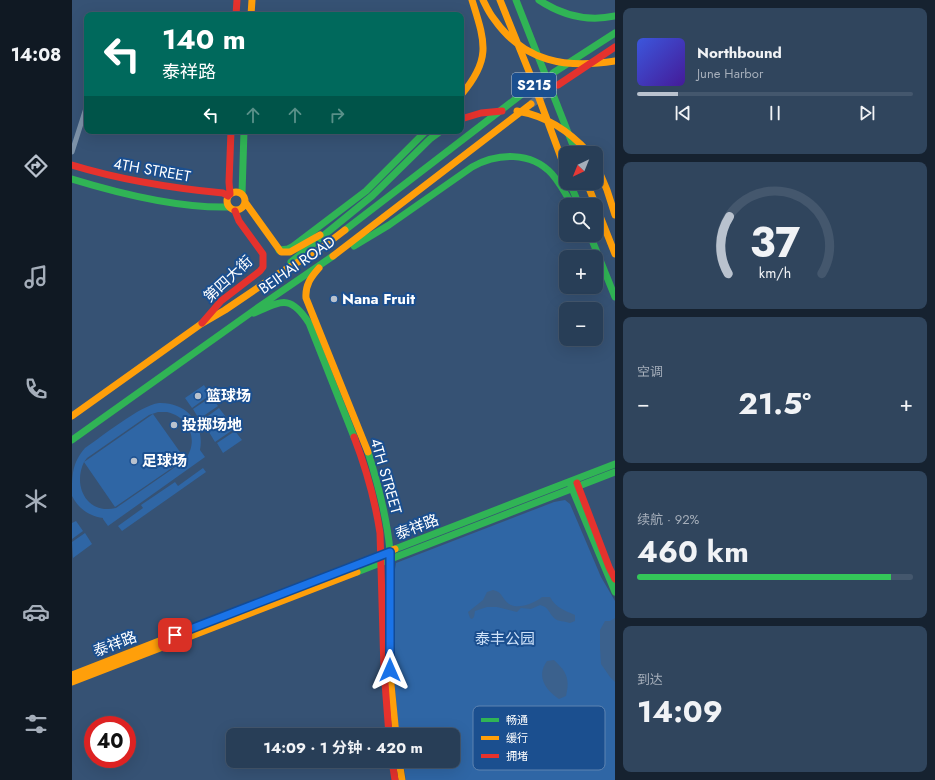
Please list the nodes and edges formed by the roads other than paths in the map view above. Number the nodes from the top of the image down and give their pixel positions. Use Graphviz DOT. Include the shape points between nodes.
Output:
graph roads {
  1 [pos="237,0"];
  2 [pos="252,0"];
  3 [pos="472,0"];
  4 [pos="483,0"];
  5 [pos="500,0"];
  6 [pos="516,0"];
  7 [pos="539,0"];
  8 [pos="236,12"];
  9 [pos="251,12"];
  10 [pos="615,16"];
  11 [pos="615,33"];
  12 [pos="615,47"];
  13 [pos="615,62"];
  14 [pos="553,73"];
  15 [pos="558,85"];
  16 [pos="526,91"];
  17 [pos="464,92"];
  18 [pos="531,104"];
  19 [pos="84,114"];
  20 [pos="464,118"];
  21 [pos="231,134"];
  22 [pos="244,134"];
  23 [pos="423,134"];
  24 [pos="437,134"];
  25 [pos="573,146"];
  26 [pos="582,146"];
  27 [pos="72,152"];
  28 [pos="559,152"];
  29 [pos="72,165"];
  30 [pos="72,179"];
  31 [pos="603,181"];
  32 [pos="590,190"];
  33 [pos="242,194"];
  34 [pos="229,195"];
  35 [pos="567,198"];
  36 [pos="245,202"];
  37 [pos="228,207"];
  38 [pos="235,211"];
  39 [pos="615,215"];
  40 [pos="334,227"];
  41 [pos="592,242"];
  42 [pos="279,250"];
  43 [pos="338,253"];
  44 [pos="615,254"];
  45 [pos="323,264"];
  46 [pos="278,274"];
  47 [pos="615,297"];
  48 [pos="246,317"];
  49 [pos="202,324"];
  50 [pos="72,416"];
  51 [pos="72,440"];
  52 [pos="615,464"];
  53 [pos="615,472"];
  54 [pos="574,484"];
  55 [pos="390,556"];
  56 [pos="381,559"];
  57 [pos="615,579"];
  58 [pos="615,592"];
  59 [pos="72,675"];
  60 [pos="72,682"];
  61 [pos="388,728"];
  62 [pos="395,728"];
  63 [pos="393,768"];
  64 [pos="400,768"];
  65 [pos="395,780"];
  66 [pos="402,780"];
  1 -- 8 [label="main road"];
  2 -- 9 [label="main road"];
  3 -- 17 [label="main road" via="483,44 483,59 474,80"];
  4 -- 13 [label="main road" via="506,34 541,58 571,66"];
  5 -- 28 [label="main road, S215"];
  6 -- 25 [label="main road, S215"];
  7 -- 10 [label="main road" via="569,16 594,19"];
  11 -- 14 [label="main road"];
  12 -- 15 [label="main road"];
  16 -- 46 [label="main road, BEIHAI ROAD" via="320,249"];
  18 -- 43 [label="main road, BEIHAI ROAD"];
  19 -- 27 [label="street"];
  20 -- 26 [label="main road" via="497,111 532,114 553,122"];
  21 -- 34 [label="main road"];
  22 -- 33 [label="main road"];
  23 -- 42 [label="main road" via="353,202 292,247"];
  24 -- 40 [label="main road" via="372,196"];
  29 -- 34 [label="main road, 4TH STREET" via="119,178"];
  30 -- 37 [label="main road, 4TH STREET" via="152,199"];
  31 -- 39 [label="main road"];
  32 -- 44 [label="main road"];
  33 -- 34 [label="main road" via="237,192"];
  33 -- 36 [label="main road"];
  34 -- 37 [label="main road" via="226,201"];
  35 -- 43 [label="main road" via="543,166 520,157 498,157 475,165 391,224"];
  36 -- 38 [label="main road" via="241,210"];
  36 -- 42 [label="main road"];
  37 -- 38 [label="main road"];
  38 -- 49 [label="main road, 第四大街" via="263,254 263,267 221,301"];
  40 -- 42 [label="main road" via="290,252 284,253"];
  40 -- 46 [label="main road"];
  41 -- 47 [label="main road"];
  43 -- 45 [label="main road, BEIHAI ROAD"];
  45 -- 48 [label="main road, BEIHAI ROAD"];
  45 -- 55 [label="main road, 4TH STREET" via="309,281 305,291 306,298 366,447 388,532"];
  46 -- 49 [label="main road, BEIHAI ROAD"];
  48 -- 51 [label="main road, BEIHAI ROAD"];
  48 -- 56 [label="main road" via="284,302 298,307 309,323 364,464 378,519"];
  49 -- 50 [label="main road, BEIHAI ROAD"];
  52 -- 54 [label="main road, 泰祥路"];
  53 -- 54 [label="main road, 泰祥路"];
  54 -- 55 [label="main road, 泰祥路"];
  54 -- 57 [label="main road"];
  54 -- 58 [label="main road"];
  55 -- 56 [label="main road, 泰祥路"];
  55 -- 62 [label="main road, 4TH STREET" via="391,684"];
  56 -- 59 [label="main road, 泰祥路"];
  56 -- 60 [label="main road, 泰祥路"];
  56 -- 61 [label="main road"];
  63 -- 65 [label="main road"];
  64 -- 66 [label="main road"];
}
